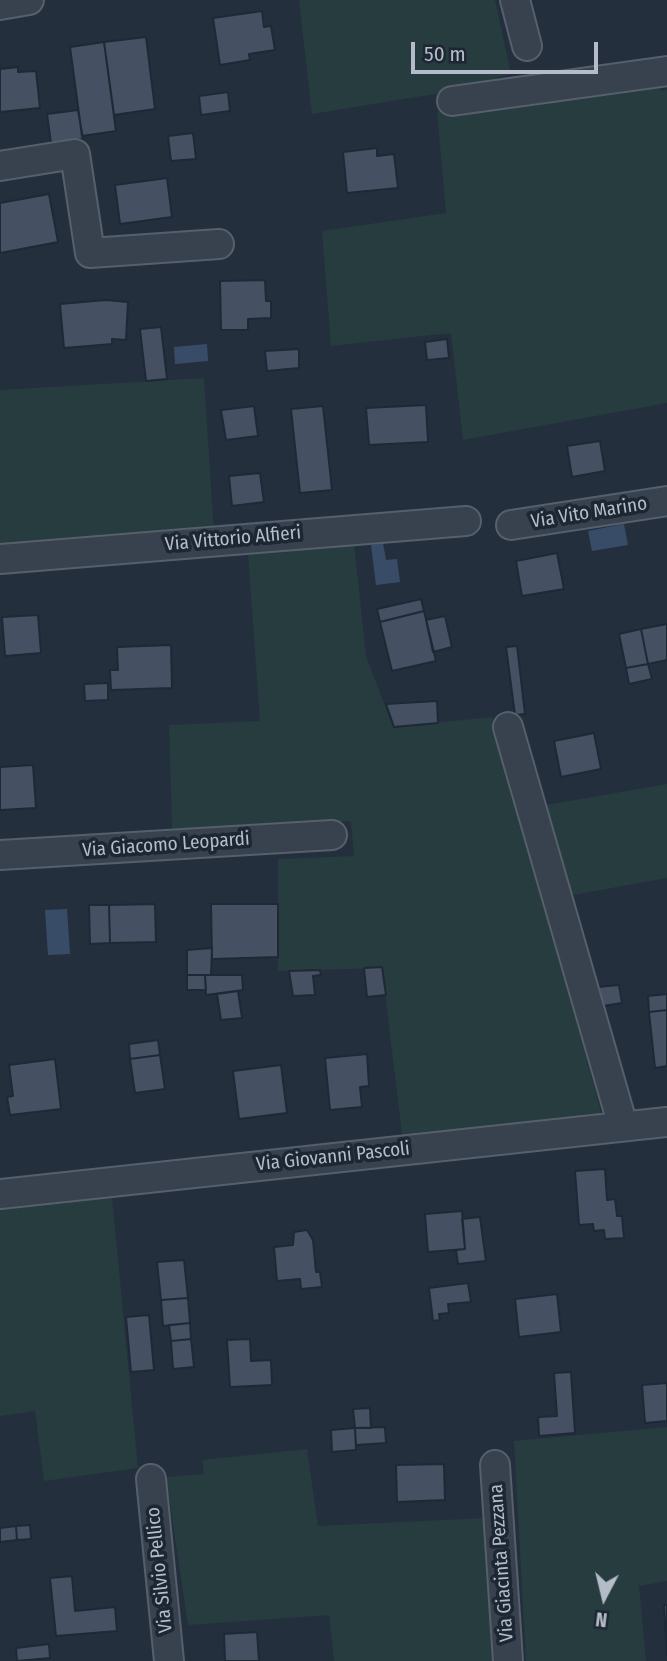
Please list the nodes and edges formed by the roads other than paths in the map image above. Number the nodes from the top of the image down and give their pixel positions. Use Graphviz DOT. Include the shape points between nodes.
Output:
graph roads {
  1 [pos="29,0"];
  2 [pos="515,0"];
  3 [pos="0,5"];
  4 [pos="527,46"];
  5 [pos="667,71"];
  6 [pos="452,102"];
  7 [pos="0,166"];
  8 [pos="219,244"];
  9 [pos="667,500"];
  10 [pos="466,520"];
  11 [pos="511,525"];
  12 [pos="0,559"];
  13 [pos="508,727"];
  14 [pos="332,835"];
  15 [pos="0,855"];
  16 [pos="667,1122"];
  17 [pos="623,1126"];
  18 [pos="0,1194"];
  19 [pos="495,1465"];
  20 [pos="151,1479"];
  21 [pos="169,1661"];
  22 [pos="508,1661"];
  1 -- 3 [label="street"];
  2 -- 4 [label="street"];
  5 -- 6 [label="street"];
  7 -- 8 [label="street" via="75,154 90,253"];
  9 -- 11 [label="street, Via Vito Marino"];
  10 -- 12 [label="street, Via Vittorio Alfieri"];
  13 -- 17 [label="street"];
  14 -- 15 [label="street, Via Giacomo Leopardi"];
  16 -- 17 [label="street, Via Giovanni Pascoli"];
  17 -- 18 [label="street, Via Giovanni Pascoli"];
  19 -- 22 [label="street, Via Giacinta Pezzana"];
  20 -- 21 [label="street, Via Silvio Pellico"];
}
